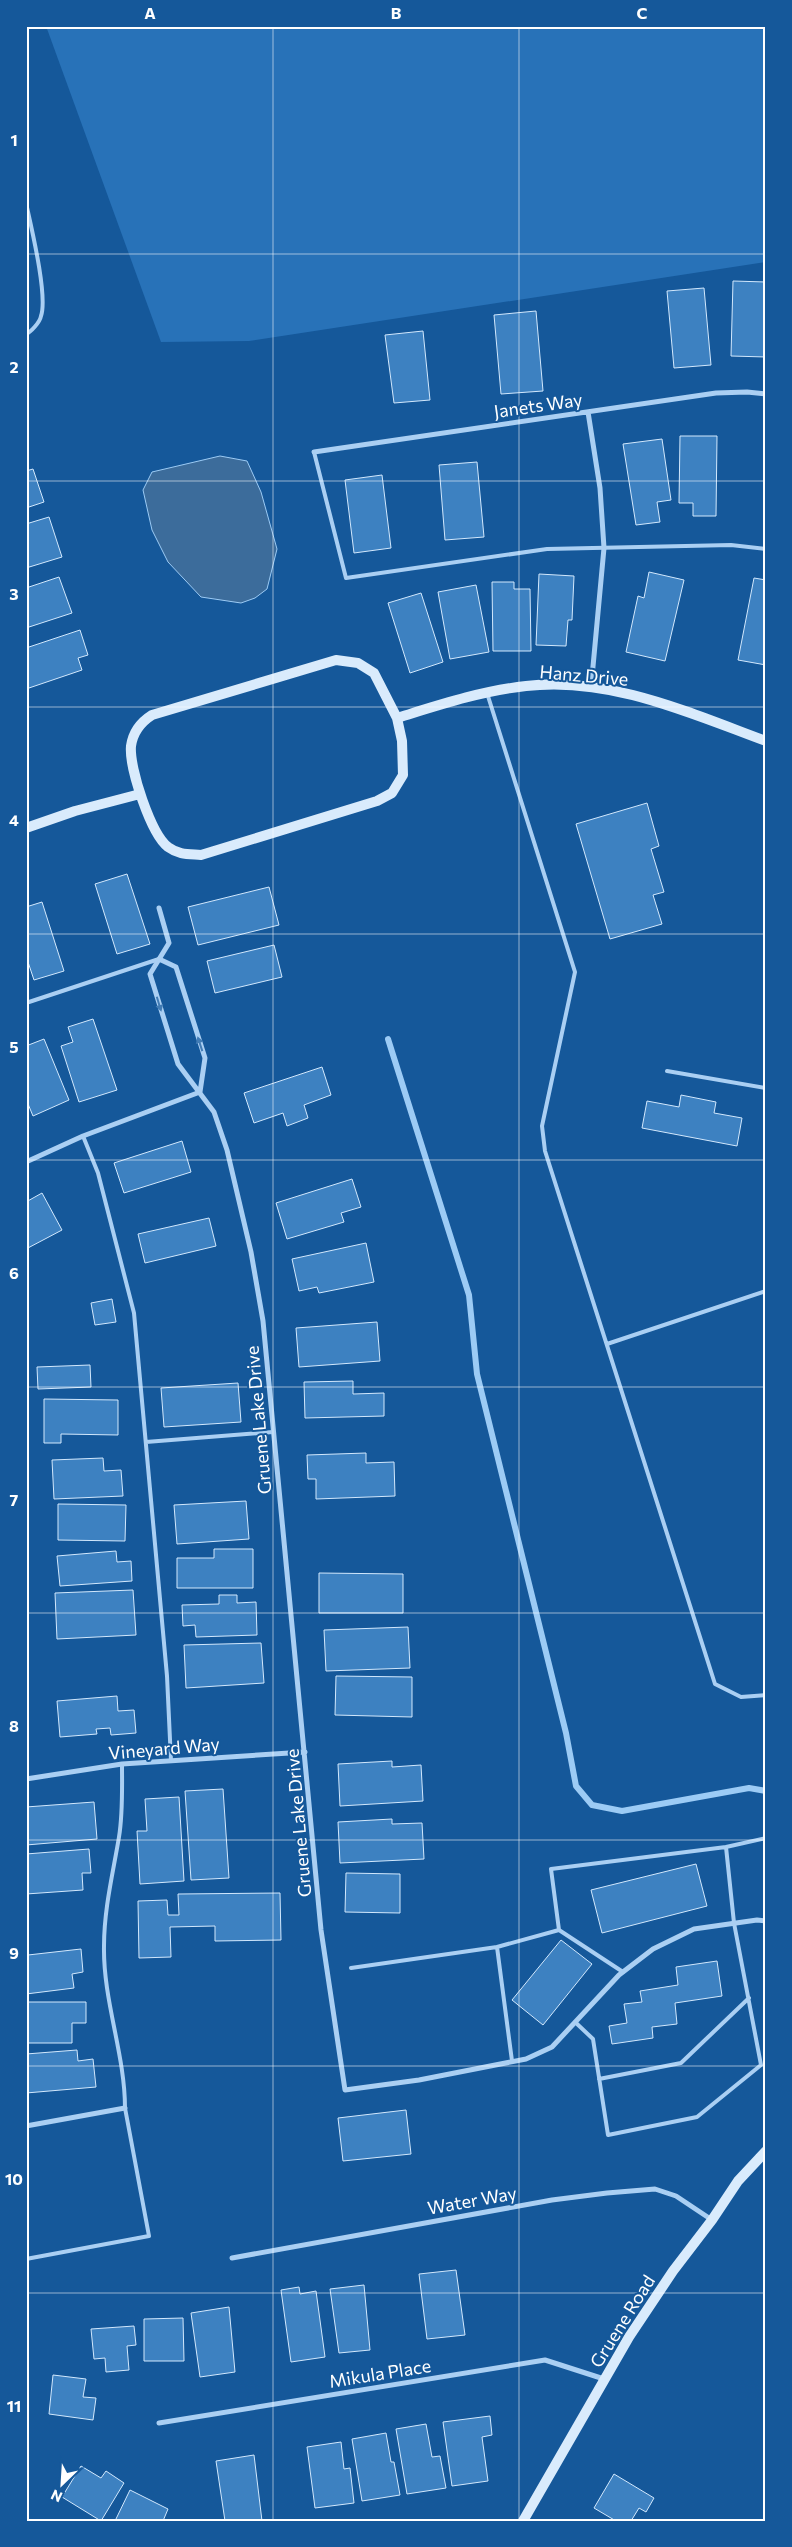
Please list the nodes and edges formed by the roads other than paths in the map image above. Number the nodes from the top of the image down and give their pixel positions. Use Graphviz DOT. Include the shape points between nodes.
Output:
graph roads {
  1 [pos="26,203"];
  2 [pos="26,334"];
  3 [pos="766,394"];
  4 [pos="588,412"];
  5 [pos="314,452"];
  6 [pos="604,548"];
  7 [pos="766,549"];
  8 [pos="591,688"];
  9 [pos="487,693"];
  10 [pos="396,718"];
  11 [pos="766,741"];
  12 [pos="140,794"];
  13 [pos="26,828"];
  14 [pos="159,908"];
  15 [pos="159,959"];
  16 [pos="26,1003"];
  17 [pos="667,1071"];
  18 [pos="766,1088"];
  19 [pos="200,1092"];
  20 [pos="83,1136"];
  21 [pos="26,1162"];
  22 [pos="766,1290"];
  23 [pos="607,1344"];
  24 [pos="273,1432"];
  25 [pos="146,1442"];
  26 [pos="766,1694"];
  27 [pos="305,1752"];
  28 [pos="171,1761"];
  29 [pos="122,1764"];
  30 [pos="26,1779"];
  31 [pos="766,1838"];
  32 [pos="726,1847"];
  33 [pos="766,1921"];
  34 [pos="734,1923"];
  35 [pos="559,1930"];
  36 [pos="497,1947"];
  37 [pos="351,1968"];
  38 [pos="623,1972"];
  39 [pos="749,1998"];
  40 [pos="575,2022"];
  41 [pos="512,2061"];
  42 [pos="599,2079"];
  43 [pos="125,2108"];
  44 [pos="26,2126"];
  45 [pos="766,2151"];
  46 [pos="712,2220"];
  47 [pos="232,2258"];
  48 [pos="26,2259"];
  49 [pos="604,2380"];
  50 [pos="159,2423"];
  51 [pos="523,2521"];
  1 -- 2 [label="lane" via="36,249 42,316"];
  3 -- 4 [label="street, Janets Way" via="716,394"];
  4 -- 5 [label="street, Janets Way"];
  4 -- 6 [label="street" via="600,488"];
  5 -- 6 [label="lane" via="346,578 547,549"];
  6 -- 7 [label="lane" via="731,545"];
  6 -- 8 [label="street"];
  8 -- 9 [label="street, Hanz Drive" via="527,686"];
  8 -- 11 [label="street, Hanz Drive" via="634,695 671,706"];
  9 -- 10 [label="street, Hanz Drive"];
  9 -- 23 [label="lane" via="575,972 542,1126 545,1151"];
  10 -- 12 [label="street" via="374,673 358,663 336,660 144,720 131,746"];
  10 -- 12 [label="street" via="402,741 403,775 392,792 377,801 201,855 179,854 160,839"];
  12 -- 13 [label="street"];
  14 -- 15 [label="street, Gruene Lake Drive" via="169,942"];
  15 -- 16 [label="lane"];
  15 -- 19 [label="street, Gruene Lake Drive, one-way" via="150,974 178,1064"];
  19 -- 15 [label="street, one-way" via="205,1058 176,966"];
  17 -- 18 [label="lane"];
  19 -- 20 [label="street"];
  19 -- 24 [label="street, Gruene Lake Drive" via="214,1112 227,1150 251,1252 263,1321"];
  20 -- 21 [label="street"];
  20 -- 25 [label="lane" via="98,1173 134,1313"];
  22 -- 23 [label="lane"];
  23 -- 26 [label="lane" via="716,1684 742,1697"];
  24 -- 25 [label="lane"];
  24 -- 27 [label="street, Gruene Lake Drive"];
  25 -- 28 [label="lane" via="167,1676"];
  27 -- 28 [label="street, Vineyard Way"];
  27 -- 41 [label="street, Gruene Lake Drive" via="321,1930 345,2090 420,2080"];
  28 -- 29 [label="street, Vineyard Way"];
  29 -- 30 [label="street, Vineyard Way"];
  29 -- 43 [label="lane" via="119,1835 104,1918 104,1948 125,2088"];
  31 -- 32 [label="lane"];
  32 -- 34 [label="lane"];
  32 -- 35 [label="lane" via="551,1869"];
  33 -- 34 [label="street, Gruene Lake Drive"];
  34 -- 38 [label="street, Gruene Lake Drive" via="694,1929 653,1949"];
  34 -- 39 [label="lane"];
  35 -- 36 [label="lane"];
  35 -- 38 [label="lane"];
  36 -- 37 [label="lane"];
  36 -- 41 [label="lane"];
  38 -- 40 [label="street, Gruene Lake Drive"];
  39 -- 42 [label="lane" via="681,2063"];
  39 -- 42 [label="lane" via="761,2065 697,2117 608,2135"];
  40 -- 41 [label="street, Gruene Lake Drive" via="552,2047"];
  40 -- 42 [label="lane" via="593,2039"];
  43 -- 44 [label="street"];
  43 -- 48 [label="lane" via="149,2236"];
  45 -- 46 [label="street, Gruene Road" via="738,2181"];
  46 -- 47 [label="street, Water Way" via="676,2196 654,2189 552,2200"];
  46 -- 49 [label="street, Gruene Road" via="673,2271"];
  49 -- 50 [label="street, Mikula Place" via="544,2360"];
  49 -- 51 [label="street, Gruene Road"];
}
